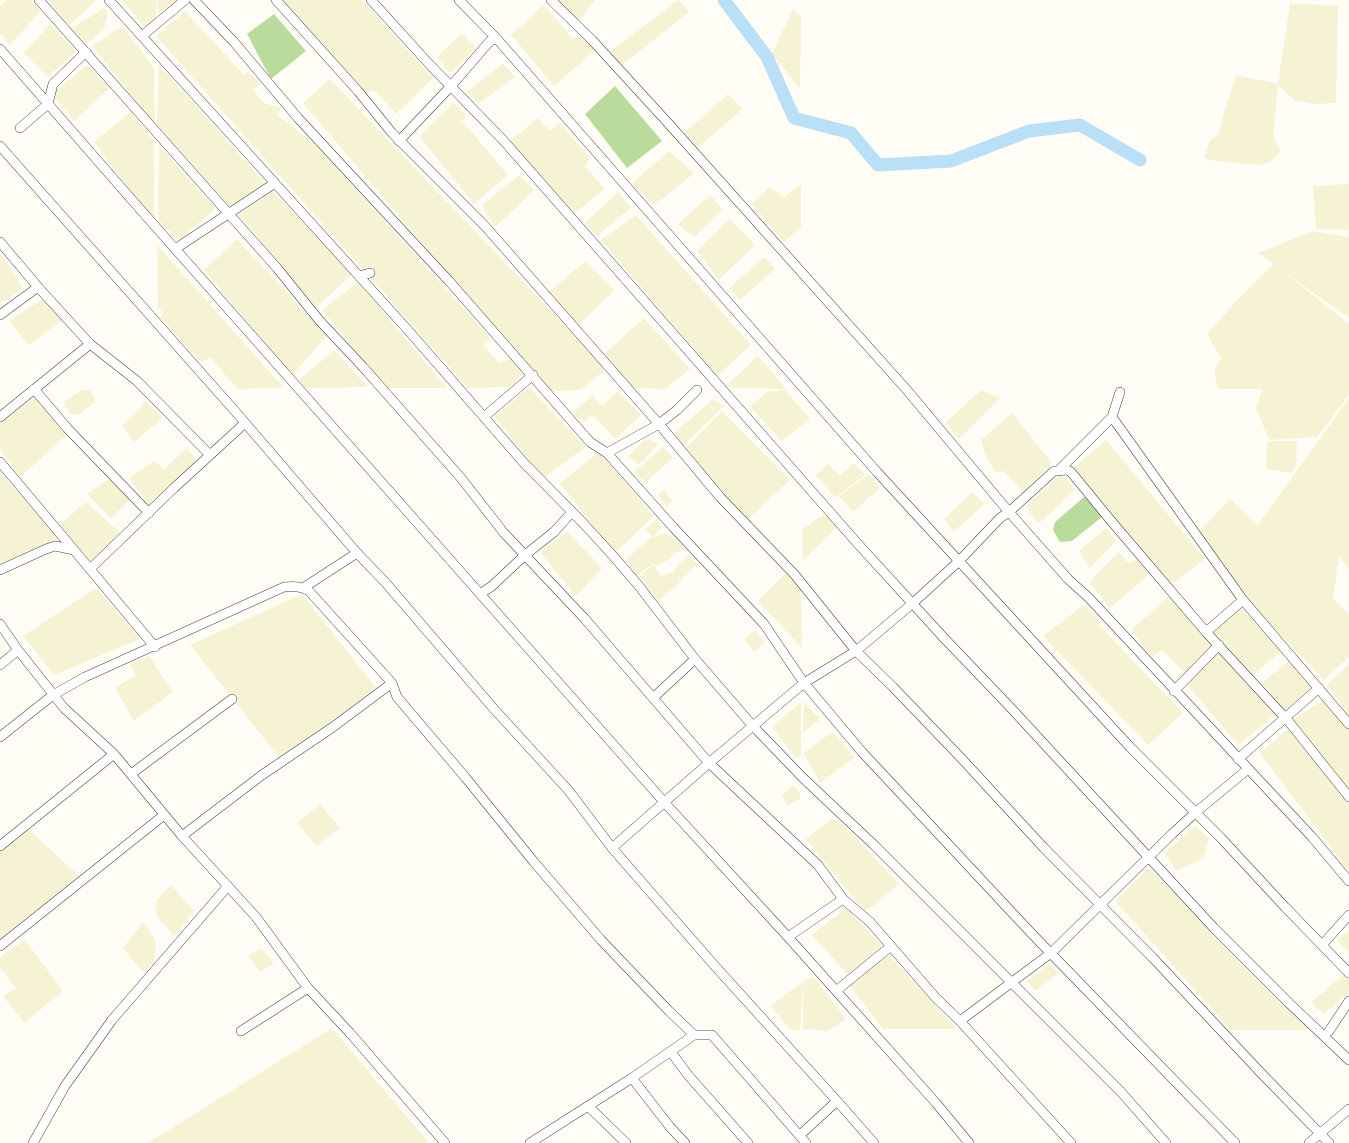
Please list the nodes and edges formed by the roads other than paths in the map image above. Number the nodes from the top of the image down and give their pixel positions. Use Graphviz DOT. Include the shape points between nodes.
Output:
graph roads {
  1 [pos="39,0"];
  2 [pos="109,0"];
  3 [pos="185,0"];
  4 [pos="194,0"];
  5 [pos="276,0"];
  6 [pos="371,0"];
  7 [pos="458,0"];
  8 [pos="551,0"];
  9 [pos="142,36"];
  10 [pos="497,39"];
  11 [pos="0,49"];
  12 [pos="86,52"];
  13 [pos="451,86"];
  14 [pos="48,104"];
  15 [pos="20,128"];
  16 [pos="399,141"];
  17 [pos="0,146"];
  18 [pos="275,183"];
  19 [pos="229,214"];
  20 [pos="0,242"];
  21 [pos="175,248"];
  22 [pos="370,273"];
  23 [pos="359,276"];
  24 [pos="38,287"];
  25 [pos="0,315"];
  26 [pos="90,344"];
  27 [pos="533,375"];
  28 [pos="34,389"];
  29 [pos="697,390"];
  30 [pos="1120,392"];
  31 [pos="0,417"];
  32 [pos="484,417"];
  33 [pos="1112,417"];
  34 [pos="245,423"];
  35 [pos="658,424"];
  36 [pos="608,453"];
  37 [pos="210,455"];
  38 [pos="0,462"];
  39 [pos="1060,470"];
  40 [pos="572,512"];
  41 [pos="1009,512"];
  42 [pos="149,513"];
  43 [pos="74,550"];
  44 [pos="357,553"];
  45 [pos="525,555"];
  46 [pos="959,561"];
  47 [pos="90,569"];
  48 [pos="0,570"];
  49 [pos="303,588"];
  50 [pos="480,594"];
  51 [pos="1243,600"];
  52 [pos="913,603"];
  53 [pos="0,624"];
  54 [pos="1206,632"];
  55 [pos="1219,646"];
  56 [pos="155,647"];
  57 [pos="18,650"];
  58 [pos="856,651"];
  59 [pos="696,659"];
  60 [pos="0,665"];
  61 [pos="392,683"];
  62 [pos="804,683"];
  63 [pos="1319,688"];
  64 [pos="1174,691"];
  65 [pos="53,694"];
  66 [pos="652,698"];
  67 [pos="232,699"];
  68 [pos="1285,718"];
  69 [pos="1349,724"];
  70 [pos="752,725"];
  71 [pos="0,737"];
  72 [pos="114,754"];
  73 [pos="1238,759"];
  74 [pos="709,763"];
  75 [pos="1248,769"];
  76 [pos="131,774"];
  77 [pos="1349,797"];
  78 [pos="665,803"];
  79 [pos="1195,813"];
  80 [pos="164,815"];
  81 [pos="182,836"];
  82 [pos="0,846"];
  83 [pos="612,848"];
  84 [pos="1149,857"];
  85 [pos="1349,881"];
  86 [pos="228,886"];
  87 [pos="843,899"];
  88 [pos="1100,904"];
  89 [pos="1349,916"];
  90 [pos="788,937"];
  91 [pos="1322,945"];
  92 [pos="0,946"];
  93 [pos="891,946"];
  94 [pos="1051,953"];
  95 [pos="1349,973"];
  96 [pos="1012,983"];
  97 [pos="308,988"];
  98 [pos="836,991"];
  99 [pos="1349,1001"];
  100 [pos="960,1021"];
  101 [pos="241,1031"];
  102 [pos="1329,1031"];
  103 [pos="694,1035"];
  104 [pos="671,1052"];
  105 [pos="1349,1060"];
  106 [pos="632,1078"];
  107 [pos="837,1101"];
  108 [pos="588,1106"];
  109 [pos="1349,1108"];
  110 [pos="1319,1134"];
  111 [pos="800,1135"];
  112 [pos="33,1143"];
  113 [pos="445,1143"];
  114 [pos="530,1143"];
  115 [pos="626,1143"];
  116 [pos="685,1143"];
  117 [pos="748,1143"];
  118 [pos="806,1143"];
  119 [pos="874,1143"];
  120 [pos="969,1143"];
  121 [pos="1071,1143"];
  122 [pos="1166,1143"];
  123 [pos="1235,1143"];
  124 [pos="1309,1143"];
  125 [pos="1329,1143"];
  1 -- 12 [label="street"];
  2 -- 9 [label="street"];
  3 -- 9 [label="street"];
  4 -- 27 [label="street"];
  5 -- 16 [label="street"];
  6 -- 13 [label="street"];
  7 -- 10 [label="street"];
  8 -- 41 [label="street" via="592,40 705,164 906,389"];
  9 -- 18 [label="street"];
  10 -- 13 [label="street" via="490,40"];
  10 -- 46 [label="street" via="877,472"];
  11 -- 14 [label="street"];
  12 -- 14 [label="street" via="53,84"];
  12 -- 19 [label="street"];
  13 -- 16 [label="street"];
  13 -- 52 [label="street" via="503,140 858,544"];
  14 -- 15 [label="street"];
  14 -- 21 [label="street"];
  16 -- 35 [label="street" via="484,226"];
  17 -- 34 [label="street"];
  18 -- 19 [label="street"];
  18 -- 23 [label="street"];
  19 -- 21 [label="street"];
  19 -- 45 [label="street"];
  20 -- 24 [label="street"];
  21 -- 50 [label="street"];
  22 -- 23 [label="street"];
  23 -- 32 [label="street"];
  24 -- 25 [label="street"];
  24 -- 26 [label="street"];
  26 -- 28 [label="street"];
  26 -- 37 [label="street" via="137,381"];
  27 -- 32 [label="street"];
  27 -- 36 [label="street" via="590,442"];
  28 -- 31 [label="street"];
  28 -- 42 [label="street" via="68,429"];
  29 -- 35 [label="street"];
  30 -- 33 [label="street"];
  32 -- 40 [label="street"];
  33 -- 39 [label="street"];
  33 -- 51 [label="street"];
  34 -- 37 [label="street"];
  34 -- 44 [label="street"];
  35 -- 36 [label="street"];
  35 -- 58 [label="street" via="720,497 795,575"];
  36 -- 62 [label="street" via="764,624"];
  37 -- 42 [label="street"];
  38 -- 43 [label="street"];
  39 -- 41 [label="street" via="1054,471"];
  39 -- 54 [label="street" via="1071,472"];
  40 -- 45 [label="street" via="554,532"];
  40 -- 59 [label="street" via="639,586"];
  41 -- 46 [label="street" via="1000,518"];
  41 -- 64 [label="street"];
  42 -- 47 [label="street"];
  43 -- 47 [label="street"];
  43 -- 48 [label="street" via="55,546"];
  44 -- 49 [label="street"];
  44 -- 83 [label="street" via="385,582 494,710 569,791"];
  45 -- 50 [label="street"];
  45 -- 66 [label="street" via="585,619"];
  46 -- 52 [label="street"];
  46 -- 79 [label="street" via="1124,742"];
  47 -- 56 [label="street"];
  49 -- 56 [label="street" via="284,588"];
  49 -- 61 [label="street"];
  50 -- 78 [label="street"];
  51 -- 54 [label="street"];
  51 -- 63 [label="street"];
  52 -- 58 [label="street"];
  52 -- 84 [label="street"];
  53 -- 57 [label="street"];
  54 -- 55 [label="street"];
  55 -- 64 [label="street"];
  55 -- 68 [label="street"];
  56 -- 65 [label="street" via="85,677"];
  57 -- 60 [label="street"];
  57 -- 65 [label="street"];
  58 -- 62 [label="street"];
  58 -- 88 [label="street"];
  59 -- 66 [label="street"];
  59 -- 70 [label="street"];
  61 -- 81 [label="street" via="262,775"];
  61 -- 103 [label="street" via="396,698 534,862 601,940"];
  62 -- 70 [label="street"];
  62 -- 94 [label="street" via="862,752"];
  63 -- 68 [label="street"];
  63 -- 69 [label="street"];
  64 -- 73 [label="street"];
  65 -- 71 [label="street"];
  65 -- 72 [label="street" via="64,708"];
  66 -- 74 [label="street"];
  67 -- 76 [label="street"];
  68 -- 73 [label="street"];
  68 -- 77 [label="street"];
  70 -- 74 [label="street"];
  70 -- 96 [label="street"];
  72 -- 76 [label="street"];
  72 -- 82 [label="street"];
  73 -- 75 [label="street"];
  74 -- 78 [label="street"];
  74 -- 87 [label="street" via="818,865"];
  75 -- 79 [label="street"];
  75 -- 85 [label="street"];
  76 -- 80 [label="street"];
  78 -- 83 [label="street"];
  78 -- 90 [label="street"];
  79 -- 84 [label="street"];
  79 -- 91 [label="street"];
  80 -- 81 [label="street"];
  80 -- 92 [label="street"];
  81 -- 86 [label="street"];
  83 -- 107 [label="street"];
  84 -- 88 [label="street"];
  84 -- 105 [label="street" via="1214,928"];
  86 -- 97 [label="street" via="256,917"];
  86 -- 112 [label="street" via="112,1020 65,1086"];
  87 -- 90 [label="street"];
  87 -- 93 [label="street" via="870,922"];
  88 -- 94 [label="street"];
  88 -- 110 [label="street" via="1190,995"];
  89 -- 91 [label="street"];
  90 -- 98 [label="street"];
  91 -- 95 [label="street"];
  93 -- 98 [label="street"];
  93 -- 100 [label="street" via="936,998"];
  94 -- 96 [label="street"];
  94 -- 123 [label="street"];
  96 -- 100 [label="street"];
  96 -- 122 [label="street" via="1121,1092"];
  97 -- 101 [label="street"];
  97 -- 113 [label="street"];
  98 -- 120 [label="street"];
  99 -- 102 [label="street"];
  100 -- 121 [label="street"];
  103 -- 104 [label="street"];
  103 -- 111 [label="street" via="712,1035"];
  104 -- 106 [label="street"];
  104 -- 117 [label="street"];
  106 -- 108 [label="street"];
  106 -- 116 [label="street"];
  107 -- 111 [label="street"];
  107 -- 119 [label="street"];
  108 -- 114 [label="street"];
  108 -- 115 [label="street"];
  109 -- 110 [label="street"];
  110 -- 124 [label="street"];
  110 -- 125 [label="street"];
  111 -- 118 [label="street"];
}
